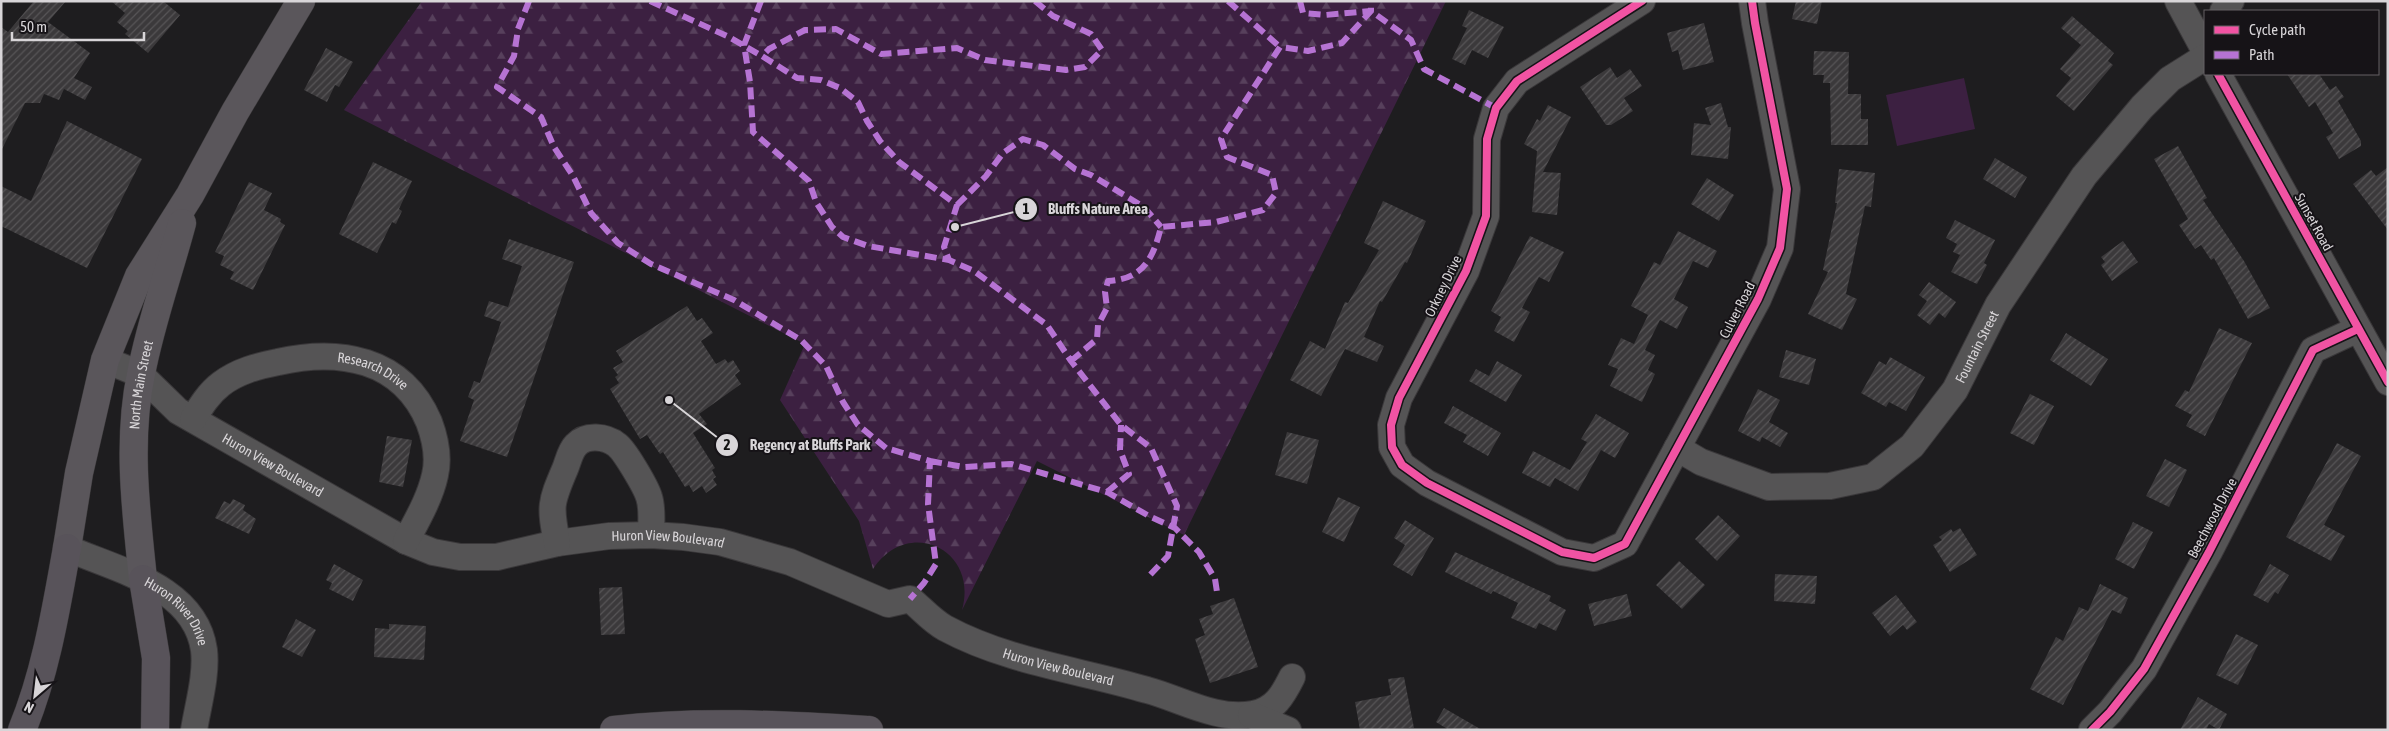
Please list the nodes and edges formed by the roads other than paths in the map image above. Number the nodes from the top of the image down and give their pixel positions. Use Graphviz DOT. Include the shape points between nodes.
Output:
graph roads {
  1 [pos="301,1"];
  2 [pos="1642,1"];
  3 [pos="1752,1"];
  4 [pos="2178,1"];
  5 [pos="2202,36"];
  6 [pos="2204,58"];
  7 [pos="2219,75"];
  8 [pos="190,195"];
  9 [pos="2358,329"];
  10 [pos="105,360"];
  11 [pos="140,374"];
  12 [pos="2388,382"];
  13 [pos="193,419"];
  14 [pos="1676,448"];
  15 [pos="651,534"];
  16 [pos="406,541"];
  17 [pos="557,543"];
  18 [pos="67,548"];
  19 [pos="1562,552"];
  20 [pos="143,579"];
  21 [pos="1292,677"];
  22 [pos="1251,715"];
  23 [pos="22,730"];
  24 [pos="155,730"];
  25 [pos="194,730"];
  26 [pos="614,730"];
  27 [pos="868,730"];
  28 [pos="1288,730"];
  29 [pos="2092,730"];
  1 -- 8 [label="main road, North Main Street"];
  2 -- 19 [label="street, Orkney Drive" via="1517,81 1496,108 1486,139 1486,216 1466,271 1399,398 1391,426 1392,447 1402,465 1427,483"];
  3 -- 14 [label="street, Culver Road" via="1787,189 1780,248 1758,299"];
  4 -- 5 [label="street"];
  6 -- 14 [label="street, Fountain Street" via="2170,79 2084,176 1998,306 1954,390 1912,446 1873,477 1830,486 1769,486 1700,462"];
  7 -- 9 [label="street, Sunset Road"];
  8 -- 10 [label="main road, North Main Street" via="139,276"];
  8 -- 11 [label="main road, North Main Street"];
  9 -- 12 [label="street, Sunset Road"];
  9 -- 29 [label="street, Beechwood Drive" via="2313,350 2209,552 2144,669"];
  10 -- 11 [label="street, Huron View Boulevard"];
  10 -- 18 [label="main road, North Main Street" via="81,464"];
  11 -- 13 [label="street, Huron View Boulevard" via="178,411"];
  11 -- 20 [label="main road, North Main Street" via="134,437"];
  13 -- 16 [label="street, Huron View Boulevard"];
  13 -- 16 [label="street, Research Drive" via="203,402 221,384 245,370 264,365 306,355 341,356 384,371 404,386 423,408 436,450 436,474"];
  14 -- 19 [label="street, Culver Road" via="1625,544 1594,558"];
  15 -- 17 [label="street, Huron View Boulevard"];
  15 -- 17 [label="street" via="649,496 619,446 596,437 582,439 574,446 553,497 551,511"];
  15 -- 22 [label="street, Huron View Boulevard" via="720,542 752,550 790,562 888,604 910,599 944,627 1004,653 1148,690 1214,713"];
  16 -- 17 [label="street, Huron View Boulevard" via="433,552 460,557 497,557"];
  18 -- 20 [label="street, Huron River Drive"];
  18 -- 23 [label="highway" via="50,643"];
  20 -- 24 [label="highway" via="156,658"];
  20 -- 25 [label="street, Huron River Drive" via="168,594 198,625 204,651"];
  21 -- 22 [label="street, Huron View Boulevard" via="1282,698"];
  22 -- 28 [label="street, Huron View Boulevard"];
  26 -- 27 [label="highway" via="740,723"];
}
